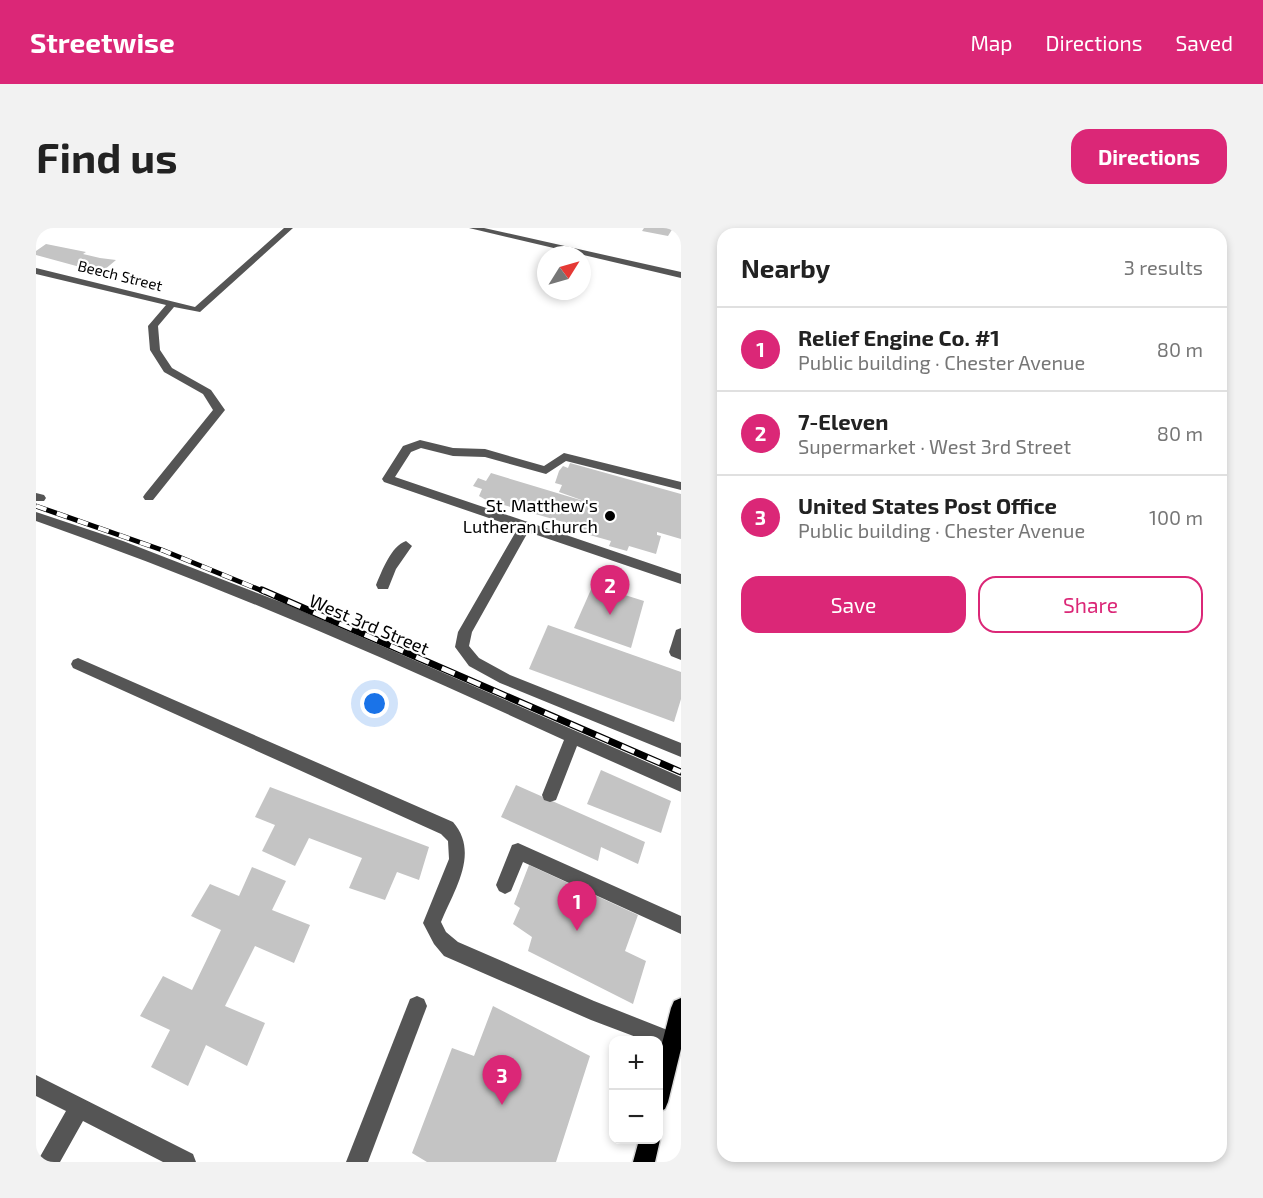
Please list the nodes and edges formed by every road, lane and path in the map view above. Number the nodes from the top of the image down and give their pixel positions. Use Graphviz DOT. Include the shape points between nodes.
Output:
graph roads {
  1 [pos="289,228"];
  2 [pos="473,228"];
  3 [pos="36,271"];
  4 [pos="681,275"];
  5 [pos="172,304"];
  6 [pos="681,486"];
  7 [pos="148,497"];
  8 [pos="36,516"];
  9 [pos="525,526"];
  10 [pos="406,546"];
  11 [pos="681,579"];
  12 [pos="383,585"];
  13 [pos="681,634"];
  14 [pos="681,654"];
  15 [pos="78,664"];
  16 [pos="573,737"];
  17 [pos="681,750"];
  18 [pos="681,785"];
  19 [pos="550,795"];
  20 [pos="505,885"];
  21 [pos="681,925"];
  22 [pos="417,1006"];
  23 [pos="681,1008"];
  24 [pos="677,1033"];
  25 [pos="36,1085"];
  26 [pos="661,1090"];
  27 [pos="79,1108"];
  28 [pos="648,1144"];
  29 [pos="48,1162"];
  30 [pos="185,1162"];
  31 [pos="357,1162"];
  32 [pos="644,1162"];
  1 -- 5 [label="street, Beech Street" via="197,310"];
  2 -- 4 [label="street"];
  3 -- 5 [label="street, Beech Street"];
  5 -- 7 [label="street" via="153,327 155,351 168,370 207,392 219,410"];
  6 -- 9 [label="street" via="564,457 546,470 485,453 453,452 420,444 407,449 388,479"];
  8 -- 16 [label="street, West 3rd Street" via="243,593"];
  9 -- 11 [label="street"];
  9 -- 17 [label="street" via="465,632 462,647 474,662 505,679"];
  10 -- 12 [label="street" via="390,567"];
  13 -- 14 [label="street" via="676,652"];
  15 -- 24 [label="street" via="447,828 456,838 458,860 432,923 452,949 591,1010"];
  16 -- 18 [label="street, West 3rd Street"];
  16 -- 19 [label="street"];
  20 -- 21 [label="street" via="518,851"];
  22 -- 31 [label="street"];
  23 -- 24 [label="main road"];
  24 -- 26 [label="main road"];
  25 -- 27 [label="street"];
  27 -- 29 [label="street"];
  27 -- 30 [label="street"];
  28 -- 32 [label="main road"];
}
